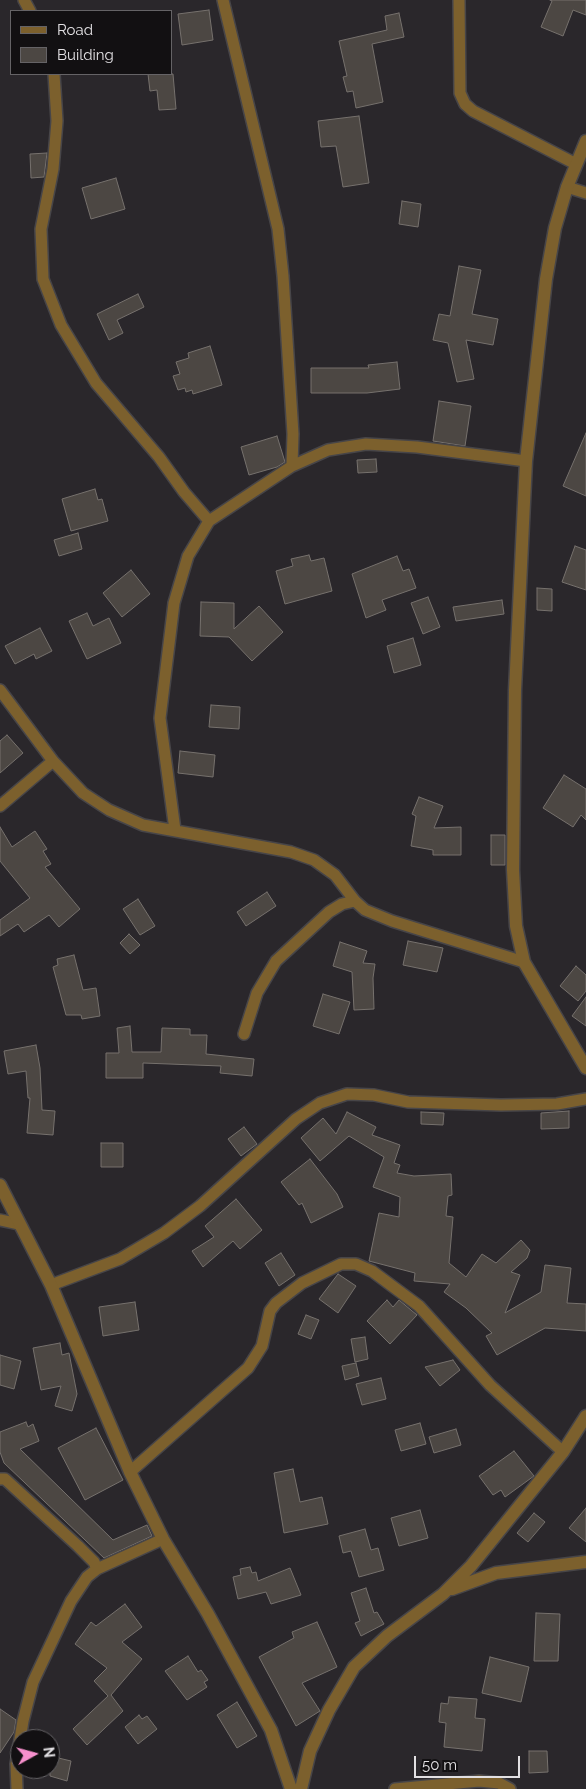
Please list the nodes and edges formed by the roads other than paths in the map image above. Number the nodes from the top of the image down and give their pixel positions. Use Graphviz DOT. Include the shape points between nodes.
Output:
graph roads {
  1 [pos="222,0"];
  2 [pos="459,0"];
  3 [pos="54,75"];
  4 [pos="586,141"];
  5 [pos="576,164"];
  6 [pos="567,187"];
  7 [pos="586,193"];
  8 [pos="526,461"];
  9 [pos="292,466"];
  10 [pos="209,521"];
  11 [pos="0,690"];
  12 [pos="53,761"];
  13 [pos="0,806"];
  14 [pos="175,830"];
  15 [pos="355,901"];
  16 [pos="524,962"];
  17 [pos="244,1034"];
  18 [pos="586,1068"];
  19 [pos="586,1099"];
  20 [pos="0,1185"];
  21 [pos="0,1220"];
  22 [pos="19,1224"];
  23 [pos="51,1285"];
  24 [pos="586,1416"];
  25 [pos="563,1452"];
  26 [pos="130,1472"];
  27 [pos="0,1479"];
  28 [pos="163,1539"];
  29 [pos="586,1562"];
  30 [pos="97,1569"];
  31 [pos="443,1594"];
  32 [pos="17,1789"];
  33 [pos="292,1789"];
  34 [pos="300,1789"];
  35 [pos="395,1789"];
  36 [pos="510,1789"];
  1 -- 9 [label="street" via="278,229 293,434"];
  2 -- 5 [label="street" via="460,93 466,104 473,112"];
  3 -- 10 [label="street" via="57,121 53,169 41,229 44,279 61,325 96,383"];
  4 -- 5 [label="street"];
  5 -- 6 [label="street"];
  6 -- 7 [label="street"];
  6 -- 8 [label="street" via="555,228 546,279"];
  8 -- 9 [label="street" via="366,444 328,450"];
  8 -- 16 [label="street" via="516,690 513,861 516,926"];
  9 -- 10 [label="street"];
  10 -- 14 [label="street" via="188,556 174,603 160,718"];
  11 -- 12 [label="street"];
  12 -- 13 [label="street"];
  12 -- 14 [label="street" via="82,793 108,810 143,825"];
  14 -- 15 [label="street" via="291,852 314,860 335,875"];
  15 -- 16 [label="street" via="365,910 392,921"];
  15 -- 17 [label="street" via="329,912 276,961 256,993"];
  16 -- 18 [label="street"];
  19 -- 23 [label="street" via="557,1104 501,1105 408,1102 374,1095 347,1094 320,1103 296,1119 200,1206 164,1233 120,1259"];
  20 -- 22 [label="street"];
  21 -- 22 [label="street"];
  22 -- 23 [label="street"];
  23 -- 26 [label="street"];
  24 -- 25 [label="street"];
  25 -- 26 [label="street" via="490,1386 419,1306 372,1270 356,1264 341,1264 302,1282 276,1303 270,1311 262,1346 248,1368"];
  25 -- 31 [label="street" via="471,1566"];
  26 -- 28 [label="street"];
  27 -- 30 [label="street" via="5,1479 78,1546"];
  28 -- 30 [label="street"];
  28 -- 33 [label="street" via="271,1730"];
  29 -- 31 [label="street" via="496,1574"];
  30 -- 32 [label="street" via="87,1577 71,1601 33,1682 22,1721 16,1764"];
  31 -- 34 [label="street" via="387,1636 354,1667 310,1751"];
  35 -- 36 [label="street" via="479,1781 499,1783"];
}
